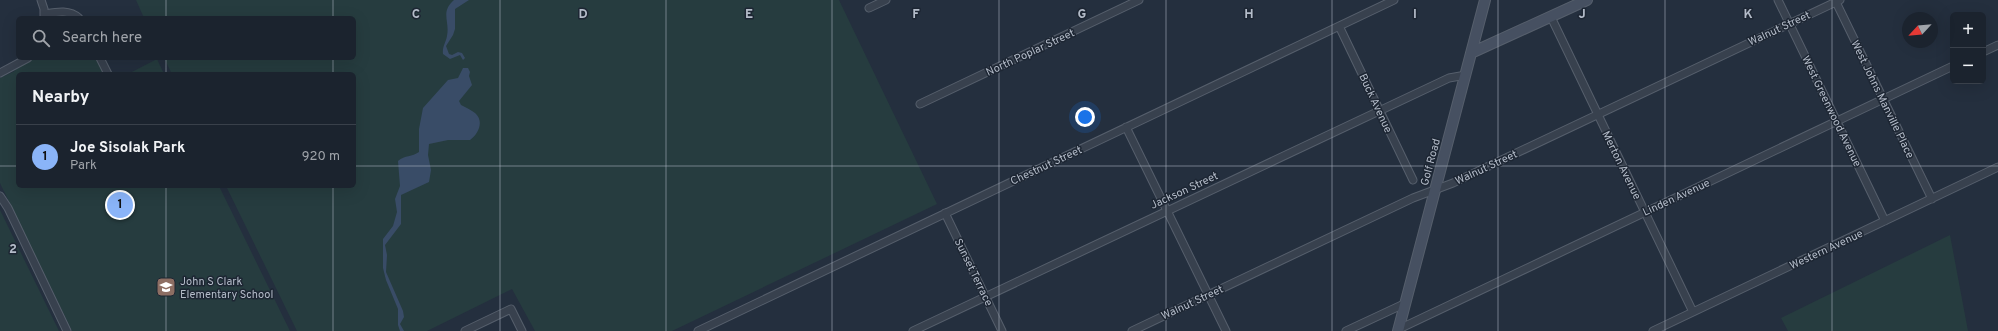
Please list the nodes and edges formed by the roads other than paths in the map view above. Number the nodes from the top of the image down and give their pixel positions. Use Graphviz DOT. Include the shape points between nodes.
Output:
graph roads {
  1 [pos="41,0"];
  2 [pos="886,0"];
  3 [pos="1139,0"];
  4 [pos="1394,0"];
  5 [pos="1485,0"];
  6 [pos="1587,0"];
  7 [pos="1778,0"];
  8 [pos="1837,1"];
  9 [pos="869,8"];
  10 [pos="44,16"];
  11 [pos="77,16"];
  12 [pos="1551,17"];
  13 [pos="1789,24"];
  14 [pos="1339,26"];
  15 [pos="1998,45"];
  16 [pos="1986,51"];
  17 [pos="1471,53"];
  18 [pos="24,60"];
  19 [pos="101,60"];
  20 [pos="1950,67"];
  21 [pos="107,72"];
  22 [pos="0,73"];
  23 [pos="1466,75"];
  24 [pos="1883,99"];
  25 [pos="920,104"];
  26 [pos="1380,111"];
  27 [pos="1598,114"];
  28 [pos="1837,121"];
  29 [pos="1126,127"];
  30 [pos="1998,167"];
  31 [pos="1413,180"];
  32 [pos="1436,190"];
  33 [pos="0,196"];
  34 [pos="1932,199"];
  35 [pos="1167,211"];
  36 [pos="1645,212"];
  37 [pos="945,214"];
  38 [pos="1885,221"];
  39 [pos="1208,295"];
  40 [pos="986,297"];
  41 [pos="1406,302"];
  42 [pos="1693,312"];
  43 [pos="1399,330"];
  44 [pos="68,331"];
  45 [pos="465,331"];
  46 [pos="522,331"];
  47 [pos="698,331"];
  48 [pos="913,331"];
  49 [pos="1002,331"];
  50 [pos="1132,331"];
  51 [pos="1226,331"];
  52 [pos="1346,331"];
  53 [pos="1653,331"];
  1 -- 10 [label="street"];
  2 -- 9 [label="street"];
  3 -- 25 [label="street, North Poplar Street"];
  4 -- 14 [label="street, Chestnut Street"];
  5 -- 17 [label="street, Golf Road"];
  6 -- 12 [label="street"];
  7 -- 13 [label="street, West Greenwood Avenue"];
  8 -- 13 [label="street, Walnut Street"];
  8 -- 24 [label="street, West Johns Manville Place"];
  10 -- 11 [label="street" via="66,11"];
  12 -- 17 [label="street"];
  12 -- 27 [label="street, Merton Avenue"];
  13 -- 27 [label="street, Walnut Street"];
  13 -- 28 [label="street, West Greenwood Avenue"];
  14 -- 26 [label="street, Buck Avenue"];
  14 -- 29 [label="street, Chestnut Street"];
  15 -- 16 [label="street"];
  17 -- 23 [label="street, Golf Road"];
  18 -- 22 [label="street"];
  19 -- 21 [label="street"];
  20 -- 24 [label="street, Linden Avenue"];
  23 -- 26 [label="street, Jackson Street" via="1449,78"];
  23 -- 32 [label="street, Golf Road"];
  24 -- 28 [label="street, Linden Avenue"];
  24 -- 34 [label="street, West Johns Manville Place"];
  26 -- 31 [label="street, Buck Avenue"];
  26 -- 35 [label="street, Jackson Street"];
  27 -- 32 [label="street, Walnut Street"];
  27 -- 36 [label="street, Merton Avenue"];
  28 -- 36 [label="street, Linden Avenue"];
  28 -- 38 [label="street, West Greenwood Avenue"];
  29 -- 35 [label="street"];
  29 -- 37 [label="street, Chestnut Street"];
  30 -- 34 [label="street, Western Avenue"];
  32 -- 39 [label="street, Walnut Street" via="1413,198"];
  32 -- 41 [label="street, Golf Road"];
  33 -- 44 [label="street"];
  34 -- 38 [label="street, Western Avenue"];
  35 -- 39 [label="street"];
  35 -- 40 [label="street, Jackson Street"];
  36 -- 42 [label="street, Merton Avenue"];
  36 -- 43 [label="street, Linden Avenue"];
  37 -- 40 [label="street, Sunset Terrace"];
  37 -- 47 [label="street, Chestnut Street"];
  38 -- 42 [label="street, Western Avenue"];
  39 -- 50 [label="street, Walnut Street"];
  39 -- 51 [label="street"];
  40 -- 48 [label="street, Jackson Street"];
  40 -- 49 [label="street, Sunset Terrace"];
  41 -- 43 [label="street, Golf Road"];
  41 -- 52 [label="street"];
  42 -- 53 [label="street, Western Avenue"];
  45 -- 46 [label="street" via="511,309"];
}
